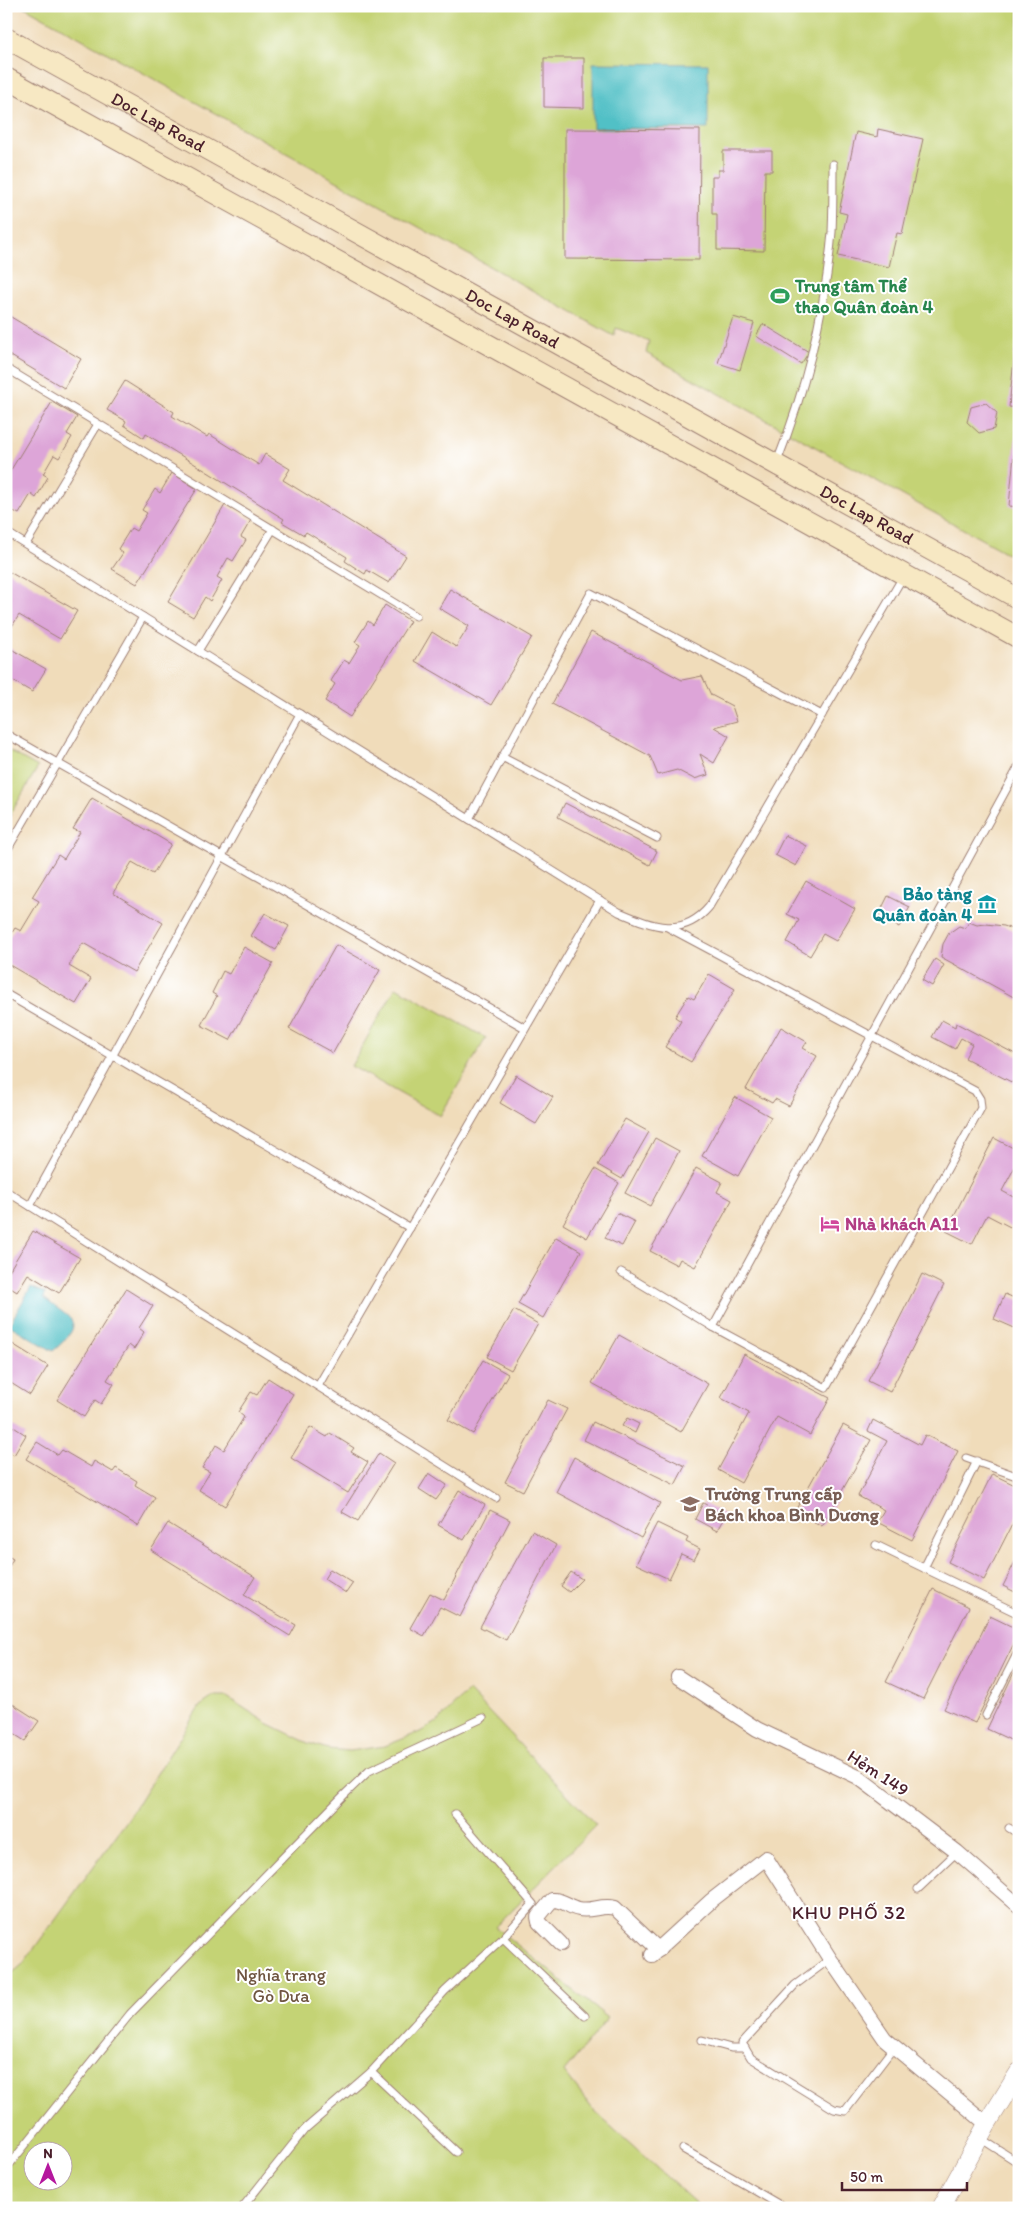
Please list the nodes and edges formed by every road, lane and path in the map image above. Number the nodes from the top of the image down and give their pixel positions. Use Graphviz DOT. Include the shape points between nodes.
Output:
graph roads {
  1 [pos="6,38"];
  2 [pos="6,78"];
  3 [pos="833,164"];
  4 [pos="6,368"];
  5 [pos="98,424"];
  6 [pos="776,465"];
  7 [pos="273,530"];
  8 [pos="6,532"];
  9 [pos="26,544"];
  10 [pos="904,574"];
  11 [pos="1019,599"];
  12 [pos="416,616"];
  13 [pos="143,617"];
  14 [pos="1019,638"];
  15 [pos="198,650"];
  16 [pos="300,714"];
  17 [pos="822,716"];
  18 [pos="6,734"];
  19 [pos="502,757"];
  20 [pos="58,763"];
  21 [pos="1019,766"];
  22 [pos="469,819"];
  23 [pos="657,838"];
  24 [pos="6,852"];
  25 [pos="222,856"];
  26 [pos="600,900"];
  27 [pos="669,928"];
  28 [pos="6,994"];
  29 [pos="525,1028"];
  30 [pos="872,1036"];
  31 [pos="112,1055"];
  32 [pos="6,1191"];
  33 [pos="30,1206"];
  34 [pos="410,1228"];
  35 [pos="621,1272"];
  36 [pos="713,1327"];
  37 [pos="318,1386"];
  38 [pos="966,1458"];
  39 [pos="977,1461"];
  40 [pos="1019,1477"];
  41 [pos="496,1498"];
  42 [pos="876,1545"];
  43 [pos="924,1568"];
  44 [pos="1019,1614"];
  45 [pos="1019,1650"];
  46 [pos="678,1677"];
  47 [pos="986,1715"];
  48 [pos="483,1718"];
  49 [pos="455,1814"];
  50 [pos="1009,1828"];
  51 [pos="1019,1834"];
  52 [pos="957,1852"];
  53 [pos="918,1889"];
  54 [pos="1019,1906"];
  55 [pos="503,1938"];
  56 [pos="561,1944"];
  57 [pos="830,1959"];
  58 [pos="585,2016"];
  59 [pos="702,2040"];
  60 [pos="894,2047"];
  61 [pos="745,2048"];
  62 [pos="371,2072"];
  63 [pos="1019,2072"];
  64 [pos="983,2131"];
  65 [pos="683,2149"];
  66 [pos="456,2152"];
  67 [pos="1019,2163"];
  68 [pos="6,2169"];
  69 [pos="242,2208"];
  70 [pos="785,2208"];
  71 [pos="942,2208"];
  1 -- 6 [label="main road, Doc Lap Road"];
  2 -- 10 [label="main road, Doc Lap Road"];
  3 -- 6 [label="lane" via="832,231 823,306 802,393"];
  4 -- 5 [label="lane"];
  5 -- 7 [label="lane"];
  5 -- 9 [label="lane"];
  6 -- 11 [label="main road, Doc Lap Road"];
  7 -- 12 [label="lane"];
  7 -- 15 [label="lane"];
  8 -- 9 [label="lane"];
  9 -- 13 [label="lane"];
  10 -- 14 [label="main road, Doc Lap Road"];
  10 -- 17 [label="lane"];
  13 -- 15 [label="lane"];
  13 -- 20 [label="lane"];
  15 -- 16 [label="lane"];
  16 -- 22 [label="lane"];
  16 -- 25 [label="lane"];
  17 -- 19 [label="lane" via="591,593"];
  17 -- 27 [label="lane" via="709,907 697,919"];
  18 -- 20 [label="lane"];
  19 -- 22 [label="lane"];
  19 -- 23 [label="lane"];
  20 -- 24 [label="lane"];
  20 -- 25 [label="lane"];
  21 -- 30 [label="lane"];
  22 -- 26 [label="lane"];
  25 -- 29 [label="lane"];
  25 -- 31 [label="lane"];
  26 -- 27 [label="lane" via="632,918"];
  26 -- 29 [label="lane"];
  27 -- 30 [label="lane"];
  28 -- 31 [label="lane"];
  29 -- 34 [label="lane"];
  30 -- 36 [label="lane"];
  30 -- 36 [label="lane" via="975,1091 980,1099 979,1112 826,1388"];
  31 -- 33 [label="lane"];
  31 -- 34 [label="lane"];
  32 -- 33 [label="lane"];
  33 -- 37 [label="lane"];
  34 -- 37 [label="lane"];
  35 -- 36 [label="lane"];
  37 -- 41 [label="lane"];
  38 -- 39 [label="lane"];
  39 -- 40 [label="lane"];
  39 -- 43 [label="lane"];
  42 -- 43 [label="lane"];
  43 -- 44 [label="lane"];
  45 -- 47 [label="lane"];
  46 -- 52 [label="street, Hẻm 149" via="757,1729 858,1778"];
  48 -- 68 [label="lane" via="369,1771 130,2014"];
  49 -- 55 [label="lane" via="533,1904"];
  50 -- 51 [label="lane"];
  52 -- 53 [label="lane"];
  52 -- 54 [label="street, Hẻm 149"];
  55 -- 58 [label="lane"];
  55 -- 62 [label="lane" via="445,1991"];
  56 -- 57 [label="street" via="538,1922 538,1916 552,1900 580,1910 614,1908 656,1952 712,1900 766,1858"];
  57 -- 60 [label="street" via="885,2039"];
  57 -- 61 [label="lane" via="794,1985 742,2043"];
  59 -- 61 [label="lane" via="731,2048"];
  60 -- 61 [label="lane" via="845,2111 834,2109 751,2058"];
  60 -- 64 [label="street"];
  62 -- 66 [label="lane"];
  62 -- 69 [label="lane" via="305,2129"];
  63 -- 64 [label="street"];
  64 -- 67 [label="lane"];
  64 -- 71 [label="street"];
  65 -- 70 [label="lane"];
}
